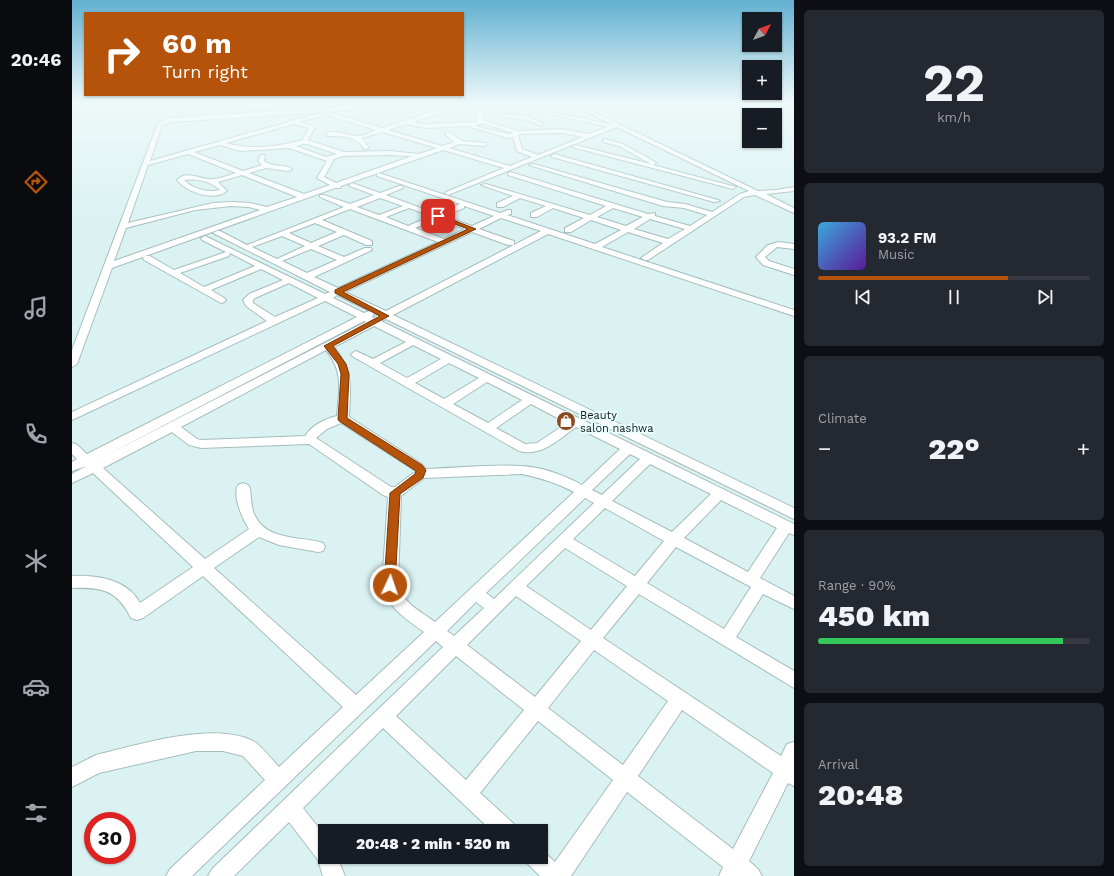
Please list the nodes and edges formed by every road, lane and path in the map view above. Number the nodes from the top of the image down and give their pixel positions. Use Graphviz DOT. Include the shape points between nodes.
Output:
graph roads {
  1 [pos="153,143"];
  2 [pos="220,143"];
  3 [pos="301,143"];
  4 [pos="307,143"];
  5 [pos="363,143"];
  6 [pos="425,143"];
  7 [pos="457,143"];
  8 [pos="470,143"];
  9 [pos="518,143"];
  10 [pos="579,143"];
  11 [pos="586,143"];
  12 [pos="613,143"];
  13 [pos="636,143"];
  14 [pos="653,143"];
  15 [pos="659,143"];
  16 [pos="485,144"];
  17 [pos="576,145"];
  18 [pos="621,145"];
  19 [pos="290,146"];
  20 [pos="366,148"];
  21 [pos="442,148"];
  22 [pos="450,150"];
  23 [pos="189,152"];
  24 [pos="659,152"];
  25 [pos="343,154"];
  26 [pos="604,155"];
  27 [pos="639,155"];
  28 [pos="263,156"];
  29 [pos="419,156"];
  30 [pos="554,156"];
  31 [pos="538,157"];
  32 [pos="331,159"];
  33 [pos="691,159"];
  34 [pos="683,160"];
  35 [pos="636,163"];
  36 [pos="145,164"];
  37 [pos="583,164"];
  38 [pos="675,164"];
  39 [pos="532,165"];
  40 [pos="266,166"];
  41 [pos="629,166"];
  42 [pos="660,166"];
  43 [pos="576,167"];
  44 [pos="289,169"];
  45 [pos="510,171"];
  46 [pos="388,172"];
  47 [pos="670,172"];
  48 [pos="243,173"];
  49 [pos="564,173"];
  50 [pos="379,175"];
  51 [pos="663,175"];
  52 [pos="613,177"];
  53 [pos="657,179"];
  54 [pos="412,180"];
  55 [pos="705,181"];
  56 [pos="212,182"];
  57 [pos="650,183"];
  58 [pos="541,184"];
  59 [pos="699,184"];
  60 [pos="352,185"];
  61 [pos="402,185"];
  62 [pos="484,185"];
  63 [pos="644,186"];
  64 [pos="339,187"];
  65 [pos="746,188"];
  66 [pos="790,190"];
  67 [pos="619,191"];
  68 [pos="689,191"];
  69 [pos="448,193"];
  70 [pos="757,193"];
  71 [pos="574,194"];
  72 [pos="380,195"];
  73 [pos="517,195"];
  74 [pos="322,196"];
  75 [pos="430,196"];
  76 [pos="458,196"];
  77 [pos="768,196"];
  78 [pos="304,197"];
  79 [pos="606,198"];
  80 [pos="422,199"];
  81 [pos="790,200"];
  82 [pos="716,201"];
  83 [pos="727,203"];
  84 [pos="411,204"];
  85 [pos="670,204"];
  86 [pos="500,205"];
  87 [pos="350,206"];
  88 [pos="461,206"];
  89 [pos="551,206"];
  90 [pos="612,206"];
  91 [pos="738,206"];
  92 [pos="268,210"];
  93 [pos="794,211"];
  94 [pos="504,214"];
  95 [pos="712,214"];
  96 [pos="534,215"];
  97 [pos="438,216"];
  98 [pos="380,217"];
  99 [pos="648,217"];
  100 [pos="590,218"];
  101 [pos="315,220"];
  102 [pos="240,222"];
  103 [pos="123,226"];
  104 [pos="409,228"];
  105 [pos="690,228"];
  106 [pos="473,229"];
  107 [pos="627,229"];
  108 [pos="543,230"];
  109 [pos="568,230"];
  110 [pos="344,232"];
  111 [pos="217,233"];
  112 [pos="282,233"];
  113 [pos="205,238"];
  114 [pos="445,242"];
  115 [pos="668,242"];
  116 [pos="511,243"];
  117 [pos="251,245"];
  118 [pos="599,245"];
  119 [pos="311,246"];
  120 [pos="794,248"];
  121 [pos="226,254"];
  122 [pos="146,258"];
  123 [pos="645,258"];
  124 [pos="281,259"];
  125 [pos="343,260"];
  126 [pos="655,261"];
  127 [pos="262,266"];
  128 [pos="107,270"];
  129 [pos="794,272"];
  130 [pos="173,273"];
  131 [pos="298,280"];
  132 [pos="204,290"];
  133 [pos="337,292"];
  134 [pos="325,298"];
  135 [pos="221,300"];
  136 [pos="763,300"];
  137 [pos="794,307"];
  138 [pos="794,313"];
  139 [pos="375,316"];
  140 [pos="274,321"];
  141 [pos="414,341"];
  142 [pos="328,346"];
  143 [pos="356,354"];
  144 [pos="449,359"];
  145 [pos="373,363"];
  146 [pos="72,364"];
  147 [pos="487,378"];
  148 [pos="519,380"];
  149 [pos="407,383"];
  150 [pos="231,385"];
  151 [pos="509,388"];
  152 [pos="241,391"];
  153 [pos="531,399"];
  154 [pos="444,404"];
  155 [pos="72,416"];
  156 [pos="342,419"];
  157 [pos="576,422"];
  158 [pos="173,427"];
  159 [pos="487,429"];
  160 [pos="311,440"];
  161 [pos="72,447"];
  162 [pos="629,448"];
  163 [pos="648,458"];
  164 [pos="91,464"];
  165 [pos="72,467"];
  166 [pos="707,472"];
  167 [pos="421,474"];
  168 [pos="72,479"];
  169 [pos="700,483"];
  170 [pos="243,488"];
  171 [pos="583,491"];
  172 [pos="395,493"];
  173 [pos="720,493"];
  174 [pos="603,502"];
  175 [pos="794,514"];
  176 [pos="790,528"];
  177 [pos="259,530"];
  178 [pos="674,539"];
  179 [pos="563,540"];
  180 [pos="318,546"];
  181 [pos="204,567"];
  182 [pos="72,582"];
  183 [pos="756,582"];
  184 [pos="637,585"];
  185 [pos="515,587"];
  186 [pos="476,592"];
  187 [pos="794,603"];
  188 [pos="495,607"];
  189 [pos="436,631"];
  190 [pos="726,639"];
  191 [pos="592,640"];
  192 [pos="456,646"];
  193 [pos="794,680"];
  194 [pos="680,699"];
  195 [pos="356,706"];
  196 [pos="536,708"];
  197 [pos="383,716"];
  198 [pos="794,751"];
  199 [pos="789,773"];
  200 [pos="72,777"];
  201 [pos="626,778"];
  202 [pos="278,780"];
  203 [pos="467,794"];
  204 [pos="290,807"];
  205 [pos="499,824"];
  206 [pos="318,844"];
  207 [pos="330,864"];
  208 [pos="542,864"];
  209 [pos="739,872"];
  210 [pos="177,876"];
  211 [pos="219,876"];
  212 [pos="334,876"];
  213 [pos="555,876"];
  214 [pos="558,876"];
  1 -- 36 [label="street"];
  2 -- 19 [label="street" via="240,149"];
  2 -- 23 [label="street"];
  3 -- 19 [label="street"];
  4 -- 25 [label="street"];
  5 -- 20 [label="street"];
  6 -- 21 [label="street"];
  7 -- 21 [label="street"];
  8 -- 16 [label="street"];
  9 -- 31 [label="street" via="519,150"];
  10 -- 17 [label="street"];
  11 -- 17 [label="street"];
  12 -- 18 [label="street"];
  13 -- 18 [label="street"];
  14 -- 34 [label="street"];
  15 -- 33 [label="street"];
  17 -- 26 [label="street"];
  17 -- 30 [label="street"];
  17 -- 31 [label="street"];
  18 -- 27 [label="street"];
  19 -- 32 [label="street" via="324,159"];
  21 -- 22 [label="street"];
  21 -- 29 [label="street"];
  22 -- 45 [label="street"];
  22 -- 46 [label="street"];
  23 -- 36 [label="street"];
  23 -- 48 [label="street"];
  24 -- 27 [label="street"];
  25 -- 29 [label="street" via="390,153"];
  25 -- 32 [label="street"];
  26 -- 35 [label="street"];
  26 -- 37 [label="street"];
  27 -- 42 [label="street"];
  28 -- 40 [label="street" via="261,161"];
  29 -- 64 [label="street"];
  30 -- 37 [label="street"];
  30 -- 39 [label="street"];
  31 -- 45 [label="street"];
  32 -- 64 [label="street" via="320,178"];
  33 -- 34 [label="street"];
  33 -- 77 [label="street"];
  34 -- 65 [label="street"];
  35 -- 41 [label="street"];
  35 -- 47 [label="street"];
  36 -- 103 [label="street"];
  37 -- 43 [label="street"];
  37 -- 52 [label="street"];
  38 -- 42 [label="street"];
  39 -- 45 [label="street"];
  39 -- 49 [label="street"];
  40 -- 44 [label="street"];
  40 -- 48 [label="street"];
  42 -- 47 [label="street"];
  45 -- 58 [label="street"];
  45 -- 62 [label="street"];
  45 -- 69 [label="street"];
  46 -- 50 [label="street"];
  46 -- 54 [label="street"];
  47 -- 51 [label="street"];
  47 -- 55 [label="street"];
  48 -- 56 [label="street"];
  48 -- 78 [label="street"];
  49 -- 52 [label="street"];
  49 -- 58 [label="street"];
  50 -- 60 [label="street"];
  50 -- 61 [label="street"];
  52 -- 57 [label="street"];
  52 -- 67 [label="street"];
  53 -- 57 [label="street"];
  54 -- 61 [label="street"];
  54 -- 69 [label="street"];
  55 -- 59 [label="street"];
  55 -- 65 [label="street"];
  56 -- 56 [label="street" via="195,178 180,180 185,186 200,191 224,191"];
  57 -- 63 [label="street"];
  57 -- 68 [label="street"];
  58 -- 71 [label="street"];
  58 -- 73 [label="street"];
  60 -- 64 [label="street"];
  60 -- 72 [label="street"];
  61 -- 72 [label="street"];
  61 -- 94 [label="street"];
  62 -- 73 [label="street"];
  62 -- 76 [label="street"];
  64 -- 74 [label="street"];
  64 -- 78 [label="street"];
  65 -- 70 [label="street"];
  66 -- 77 [label="street"];
  66 -- 81 [label="street"];
  67 -- 79 [label="street"];
  67 -- 85 [label="street"];
  68 -- 82 [label="street"];
  68 -- 85 [label="street"];
  69 -- 76 [label="street"];
  70 -- 77 [label="street"];
  70 -- 83 [label="street" via="744,194"];
  71 -- 79 [label="street"];
  71 -- 89 [label="street"];
  72 -- 84 [label="street"];
  72 -- 87 [label="street"];
  73 -- 86 [label="street"];
  73 -- 89 [label="street"];
  74 -- 87 [label="street"];
  74 -- 102 [label="street"];
  75 -- 80 [label="street"];
  76 -- 94 [label="street"];
  77 -- 81 [label="street"];
  77 -- 91 [label="street" via="753,198"];
  77 -- 93 [label="street"];
  78 -- 92 [label="street"];
  79 -- 90 [label="street"];
  83 -- 91 [label="street"];
  83 -- 95 [label="street"];
  84 -- 97 [label="street"];
  84 -- 98 [label="street"];
  85 -- 95 [label="street"];
  85 -- 99 [label="street"];
  87 -- 98 [label="street"];
  87 -- 101 [label="street"];
  88 -- 97 [label="street"];
  89 -- 96 [label="street"];
  89 -- 100 [label="street"];
  90 -- 99 [label="street"];
  90 -- 100 [label="street"];
  91 -- 126 [label="street"];
  92 -- 102 [label="street"];
  92 -- 103 [label="street" via="247,203 202,206"];
  94 -- 106 [label="street"];
  94 -- 108 [label="street"];
  94 -- 118 [label="street"];
  95 -- 105 [label="street"];
  97 -- 104 [label="street"];
  97 -- 106 [label="street"];
  98 -- 104 [label="street"];
  99 -- 105 [label="street"];
  99 -- 107 [label="street"];
  100 -- 107 [label="street"];
  100 -- 109 [label="street"];
  101 -- 110 [label="street"];
  101 -- 112 [label="street"];
  102 -- 111 [label="street"];
  102 -- 128 [label="street"];
  103 -- 128 [label="street"];
  104 -- 114 [label="street"];
  105 -- 115 [label="street"];
  106 -- 114 [label="street"];
  106 -- 116 [label="street"];
  107 -- 115 [label="street"];
  107 -- 118 [label="street"];
  108 -- 116 [label="street"];
  108 -- 118 [label="street"];
  108 -- 139 [label="street"];
  110 -- 119 [label="street"];
  110 -- 125 [label="street" via="369,246"];
  111 -- 113 [label="street"];
  111 -- 131 [label="street"];
  112 -- 117 [label="street"];
  112 -- 119 [label="street"];
  113 -- 122 [label="street"];
  113 -- 127 [label="street"];
  114 -- 133 [label="street"];
  115 -- 123 [label="street"];
  116 -- 139 [label="street"];
  118 -- 123 [label="street"];
  118 -- 136 [label="street"];
  119 -- 124 [label="street"];
  119 -- 125 [label="street"];
  120 -- 129 [label="street" via="782,244 774,245 760,257 766,263"];
  121 -- 130 [label="street"];
  122 -- 128 [label="street"];
  122 -- 130 [label="street"];
  123 -- 126 [label="street"];
  125 -- 131 [label="street"];
  126 -- 136 [label="street"];
  127 -- 131 [label="street"];
  127 -- 132 [label="street"];
  128 -- 146 [label="street"];
  130 -- 132 [label="street"];
  131 -- 133 [label="street"];
  131 -- 134 [label="street"];
  131 -- 140 [label="street" via="252,296 248,300 248,304"];
  132 -- 135 [label="street"];
  133 -- 134 [label="street"];
  133 -- 139 [label="street"];
  134 -- 139 [label="street"];
  134 -- 140 [label="street"];
  136 -- 137 [label="street"];
  136 -- 138 [label="street"];
  139 -- 141 [label="street"];
  139 -- 142 [label="street"];
  139 -- 148 [label="street"];
  139 -- 150 [label="street"];
  140 -- 155 [label="street"];
  141 -- 144 [label="street"];
  141 -- 145 [label="street"];
  142 -- 152 [label="street"];
  142 -- 156 [label="street" via="342,364 345,374"];
  143 -- 145 [label="street"];
  144 -- 147 [label="street"];
  144 -- 149 [label="street"];
  145 -- 149 [label="street"];
  147 -- 151 [label="street"];
  147 -- 154 [label="street"];
  148 -- 151 [label="street"];
  148 -- 166 [label="street"];
  149 -- 154 [label="street"];
  150 -- 152 [label="street"];
  150 -- 164 [label="street"];
  151 -- 153 [label="street"];
  152 -- 158 [label="street"];
  153 -- 157 [label="street"];
  153 -- 159 [label="street"];
  154 -- 159 [label="street"];
  156 -- 160 [label="street" via="334,420 312,433"];
  156 -- 167 [label="street" via="418,467"];
  157 -- 159 [label="street" via="534,449 518,446"];
  157 -- 162 [label="street"];
  158 -- 160 [label="street" via="187,438 201,444"];
  158 -- 164 [label="street"];
  160 -- 172 [label="street" via="384,491"];
  161 -- 164 [label="street"];
  162 -- 163 [label="street"];
  162 -- 171 [label="street"];
  163 -- 169 [label="street"];
  163 -- 174 [label="street"];
  164 -- 165 [label="street"];
  164 -- 168 [label="street"];
  164 -- 181 [label="street"];
  166 -- 169 [label="street"];
  166 -- 175 [label="street"];
  167 -- 171 [label="street" via="522,470 544,474"];
  167 -- 172 [label="street"];
  169 -- 173 [label="street"];
  170 -- 177 [label="street" via="249,518"];
  171 -- 174 [label="street"];
  171 -- 186 [label="street"];
  172 -- 189 [label="street" via="390,585 393,596 402,606"];
  173 -- 176 [label="street"];
  173 -- 178 [label="street"];
  174 -- 178 [label="street"];
  174 -- 179 [label="street"];
  176 -- 183 [label="street"];
  177 -- 180 [label="street" via="274,539"];
  177 -- 181 [label="street"];
  178 -- 183 [label="street"];
  178 -- 184 [label="street"];
  179 -- 184 [label="street"];
  179 -- 185 [label="street"];
  181 -- 182 [label="street" via="137,613 127,597 110,587 90,581"];
  181 -- 195 [label="street"];
  183 -- 187 [label="street"];
  183 -- 190 [label="street"];
  184 -- 190 [label="street"];
  184 -- 191 [label="street"];
  185 -- 188 [label="street"];
  185 -- 191 [label="street"];
  186 -- 188 [label="street" via="484,601"];
  186 -- 189 [label="street"];
  188 -- 192 [label="street"];
  189 -- 192 [label="street"];
  189 -- 195 [label="street"];
  190 -- 193 [label="street"];
  191 -- 194 [label="street"];
  191 -- 196 [label="street"];
  192 -- 196 [label="street"];
  192 -- 197 [label="street"];
  194 -- 199 [label="street"];
  194 -- 201 [label="street"];
  195 -- 202 [label="street"];
  196 -- 201 [label="street"];
  196 -- 203 [label="street"];
  197 -- 203 [label="street"];
  197 -- 204 [label="street"];
  198 -- 199 [label="street"];
  199 -- 209 [label="street"];
  200 -- 202 [label="street" via="96,764 196,742 223,742 248,748"];
  201 -- 209 [label="street"];
  201 -- 214 [label="street"];
  202 -- 210 [label="street"];
  203 -- 205 [label="street"];
  204 -- 206 [label="street"];
  204 -- 211 [label="street"];
  207 -- 212 [label="street"];
  208 -- 213 [label="street"];
}
